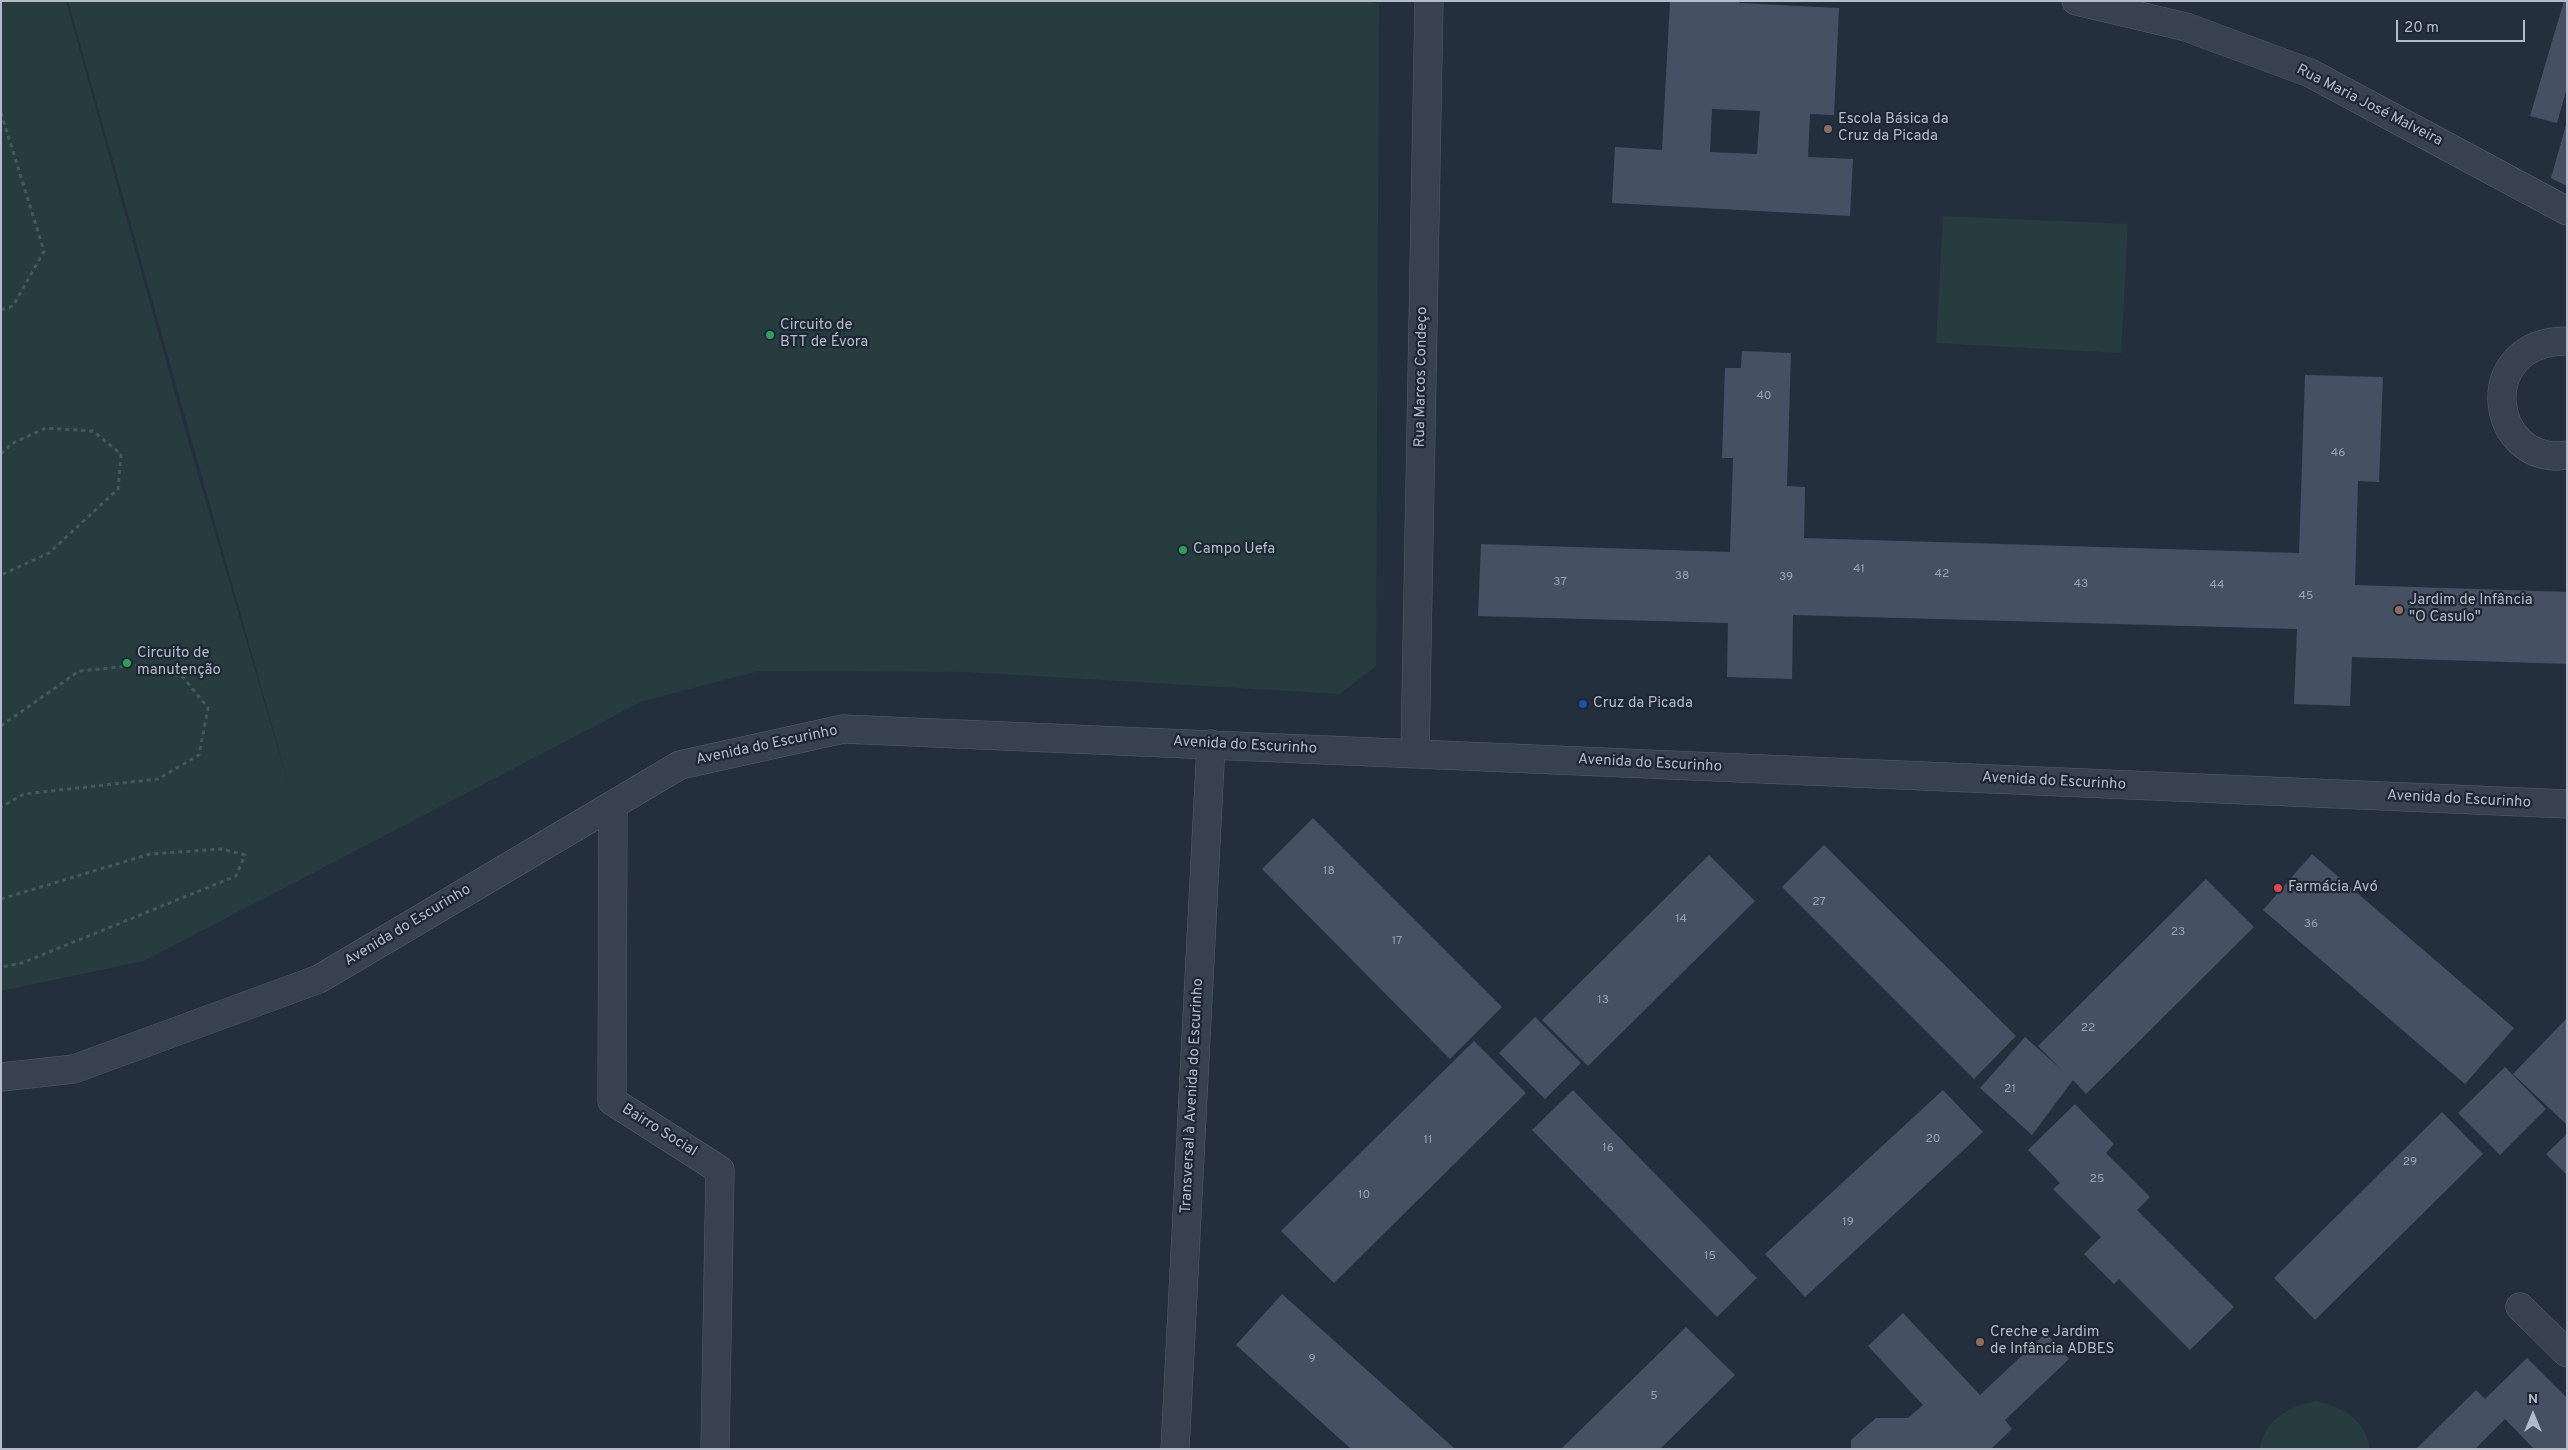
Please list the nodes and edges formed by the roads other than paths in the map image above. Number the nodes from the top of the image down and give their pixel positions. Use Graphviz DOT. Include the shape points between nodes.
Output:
graph roads {
  1 [pos="1429,1"];
  2 [pos="2076,1"];
  3 [pos="2567,211"];
  4 [pos="2567,341"];
  5 [pos="2567,455"];
  6 [pos="1211,744"];
  7 [pos="1415,753"];
  8 [pos="2567,804"];
  9 [pos="613,806"];
  10 [pos="1,1077"];
  11 [pos="2520,1307"];
  12 [pos="2567,1353"];
  13 [pos="715,1449"];
  14 [pos="1175,1449"];
  1 -- 7 [label="street, Rua Marcos Condeço"];
  2 -- 3 [label="street, Rua Maria José Malveira" via="2186,27 2310,73"];
  4 -- 5 [label="street" via="2549,341 2531,348 2516,360 2506,376 2501,394 2503,414 2510,431 2524,444 2540,454"];
  6 -- 7 [label="street, Avenida do Escurinho"];
  6 -- 9 [label="street, Avenida do Escurinho" via="843,729 680,765"];
  6 -- 14 [label="street, Transversal à Avenida do Escurinho"];
  7 -- 8 [label="street, Avenida do Escurinho"];
  9 -- 10 [label="street, Avenida do Escurinho" via="319,979 74,1069"];
  9 -- 13 [label="street, Bairro Social" via="612,1101 720,1170"];
  11 -- 12 [label="street"];
}
